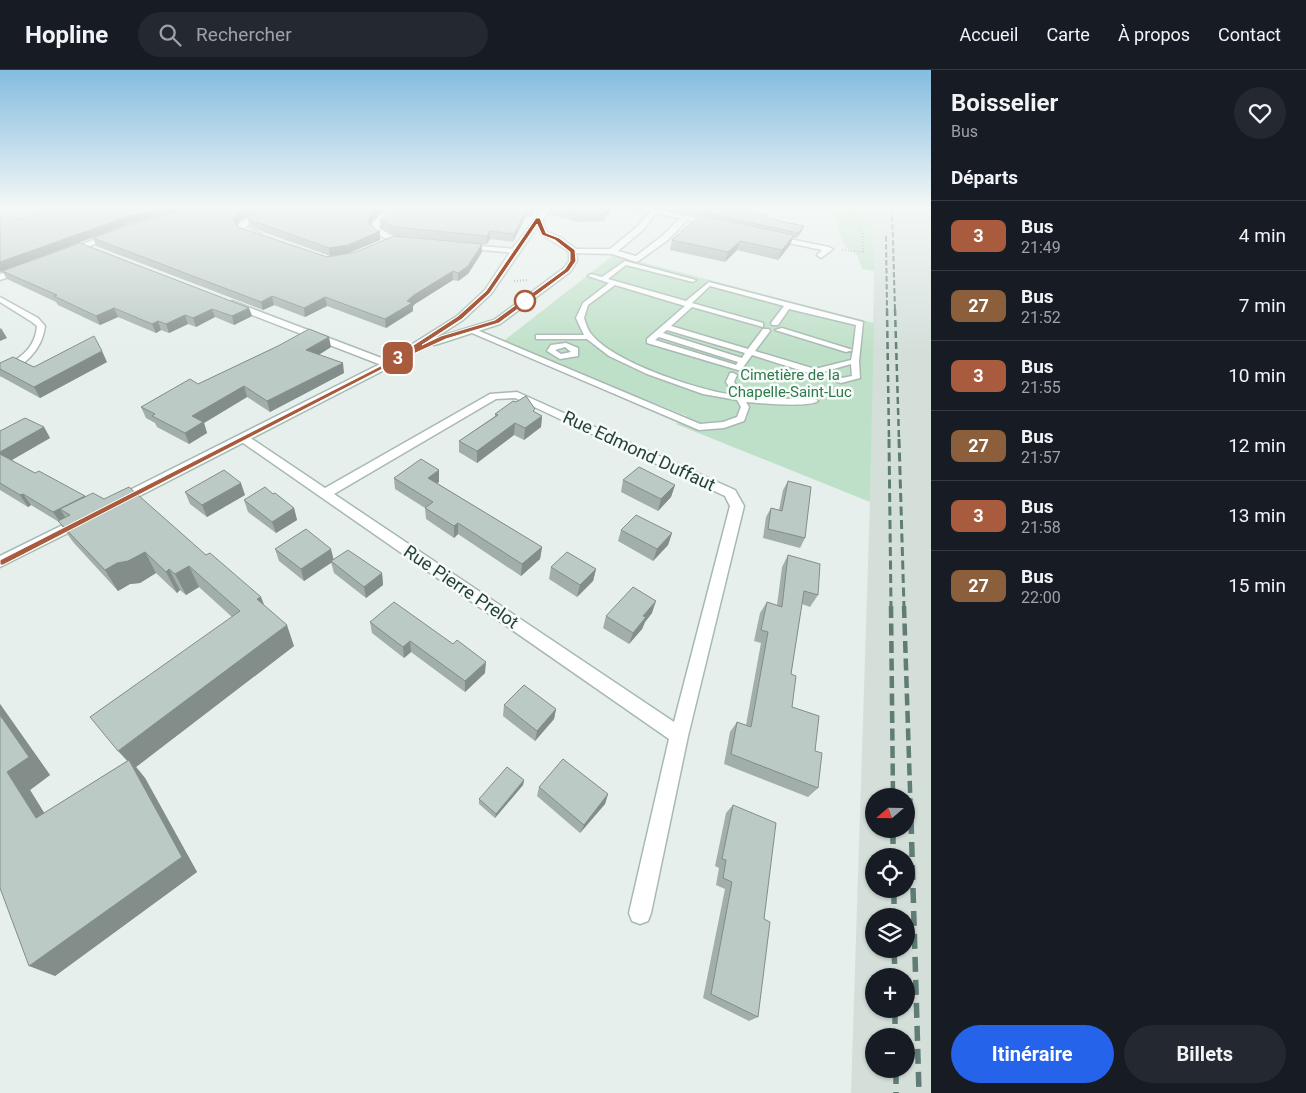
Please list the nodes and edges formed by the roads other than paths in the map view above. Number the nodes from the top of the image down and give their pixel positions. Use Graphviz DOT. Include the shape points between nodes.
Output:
graph roads {
  1 [pos="512,256"];
  2 [pos="573,256"];
  3 [pos="628,256"];
  4 [pos="640,256"];
  5 [pos="31,266"];
  6 [pos="0,268"];
  7 [pos="13,272"];
  8 [pos="591,276"];
  9 [pos="0,277"];
  10 [pos="602,280"];
  11 [pos="693,280"];
  12 [pos="614,283"];
  13 [pos="0,299"];
  14 [pos="221,300"];
  15 [pos="689,305"];
  16 [pos="787,306"];
  17 [pos="460,318"];
  18 [pos="760,325"];
  19 [pos="777,326"];
  20 [pos="481,327"];
  21 [pos="666,327"];
  22 [pos="469,330"];
  23 [pos="766,331"];
  24 [pos="539,337"];
  25 [pos="589,337"];
  26 [pos="849,350"];
  27 [pos="750,352"];
  28 [pos="854,361"];
  29 [pos="392,362"];
  30 [pos="815,372"];
  31 [pos="0,373"];
  32 [pos="733,375"];
  33 [pos="740,399"];
  34 [pos="814,401"];
  35 [pos="242,438"];
  36 [pos="324,494"];
  37 [pos="0,562"];
  38 [pos="679,736"];
  39 [pos="640,913"];
  1 -- 17 [label="street" via="488,292"];
  2 -- 20 [label="street" via="566,271 497,322"];
  3 -- 4 [label="street"];
  5 -- 7 [label="street"];
  6 -- 7 [label="street"];
  7 -- 9 [label="street"];
  8 -- 10 [label="lane"];
  10 -- 11 [label="lane" via="625,263"];
  10 -- 12 [label="lane"];
  12 -- 15 [label="lane"];
  12 -- 25 [label="lane" via="585,304 580,318"];
  13 -- 31 [label="lane" via="41,326 41,336 37,347"];
  14 -- 29 [label="street"];
  15 -- 16 [label="lane" via="709,284"];
  15 -- 18 [label="lane"];
  15 -- 21 [label="lane"];
  16 -- 19 [label="lane"];
  16 -- 28 [label="lane" via="860,324"];
  17 -- 20 [label="street" via="464,326"];
  17 -- 29 [label="street"];
  18 -- 19 [label="lane"];
  18 -- 23 [label="lane" via="759,329"];
  19 -- 23 [label="lane"];
  19 -- 26 [label="lane"];
  20 -- 22 [label="street"];
  21 -- 27 [label="lane"];
  21 -- 27 [label="lane" via="658,334 743,361"];
  22 -- 29 [label="street"];
  22 -- 33 [label="lane" via="699,427 724,425 741,419 744,407"];
  23 -- 27 [label="lane"];
  24 -- 25 [label="lane" via="561,341"];
  25 -- 33 [label="lane" via="645,371 716,395"];
  27 -- 30 [label="lane"];
  28 -- 30 [label="lane"];
  28 -- 30 [label="lane" via="856,378 841,380"];
  29 -- 35 [label="street"];
  32 -- 33 [label="lane" via="730,382"];
  33 -- 34 [label="lane" via="783,403"];
  35 -- 36 [label="street, Rue Pierre Prelot"];
  35 -- 37 [label="street"];
  36 -- 38 [label="street, Rue Pierre Prelot"];
  36 -- 38 [label="street, Rue Edmond Duffaut" via="494,396 510,395 517,395 730,492 737,506"];
  38 -- 39 [label="street, Rue Edmond Duffaut"];
}
